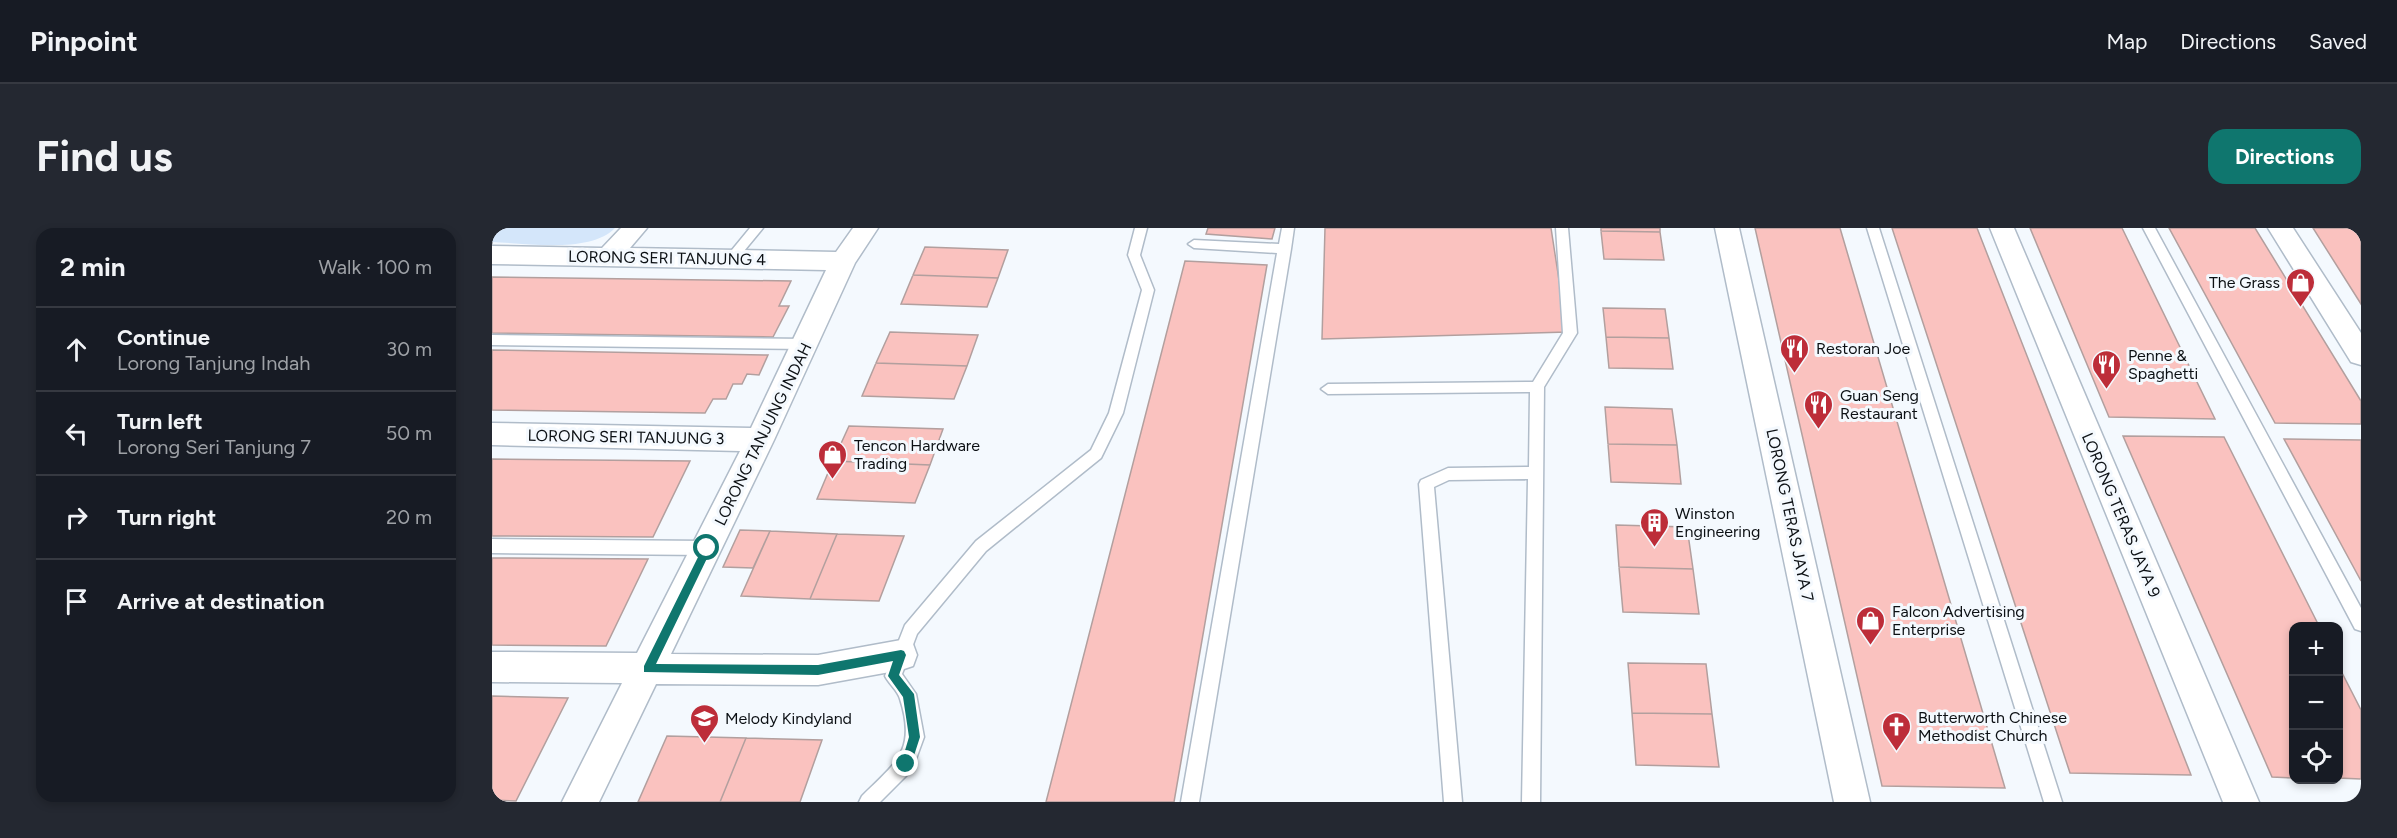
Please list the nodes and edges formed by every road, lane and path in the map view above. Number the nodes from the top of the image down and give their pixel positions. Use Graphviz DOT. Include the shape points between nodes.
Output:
graph roads {
  1 [pos="635,228"];
  2 [pos="757,228"];
  3 [pos="866,228"];
  4 [pos="1141,228"];
  5 [pos="1288,228"];
  6 [pos="1562,228"];
  7 [pos="1727,228"];
  8 [pos="1873,228"];
  9 [pos="2002,228"];
  10 [pos="2149,228"];
  11 [pos="2280,228"];
  12 [pos="1194,244"];
  13 [pos="1285,249"];
  14 [pos="492,255"];
  15 [pos="608,258"];
  16 [pos="731,259"];
  17 [pos="843,261"];
  18 [pos="492,340"];
  19 [pos="806,345"];
  20 [pos="2361,355"];
  21 [pos="1537,387"];
  22 [pos="1328,389"];
  23 [pos="492,434"];
  24 [pos="760,440"];
  25 [pos="1537,473"];
  26 [pos="492,546"];
  27 [pos="707,548"];
  28 [pos="2361,624"];
  29 [pos="901,655"];
  30 [pos="492,667"];
  31 [pos="648,669"];
  32 [pos="580,802"];
  33 [pos="868,802"];
  34 [pos="1190,802"];
  35 [pos="1453,802"];
  36 [pos="1531,802"];
  37 [pos="1852,802"];
  38 [pos="2053,802"];
  39 [pos="2241,802"];
  1 -- 15 [label="street"];
  2 -- 16 [label="lane"];
  3 -- 17 [label="street, LORONG TANJUNG INDAH"];
  4 -- 29 [label="lane" via="1134,255 1148,290 1116,413 1096,454 981,546 911,630"];
  5 -- 13 [label="lane"];
  6 -- 21 [label="lane" via="1570,333"];
  7 -- 37 [label="street, LORONG TERAS JAYA 7"];
  8 -- 38 [label="lane"];
  9 -- 39 [label="street, LORONG TERAS JAYA 9"];
  10 -- 28 [label="lane"];
  11 -- 20 [label="street"];
  12 -- 13 [label="lane"];
  13 -- 34 [label="lane"];
  14 -- 15 [label="street, LORONG SERI TANJUNG 4"];
  15 -- 16 [label="street, LORONG SERI TANJUNG 4"];
  16 -- 17 [label="street, LORONG SERI TANJUNG 4"];
  17 -- 19 [label="street, LORONG TANJUNG INDAH"];
  18 -- 19 [label="lane"];
  19 -- 24 [label="street, LORONG TANJUNG INDAH"];
  21 -- 22 [label="lane"];
  21 -- 25 [label="lane"];
  23 -- 24 [label="street, LORONG SERI TANJUNG 3"];
  24 -- 27 [label="street, LORONG TANJUNG INDAH"];
  25 -- 35 [label="lane" via="1448,474 1426,484"];
  25 -- 36 [label="lane"];
  26 -- 27 [label="lane"];
  27 -- 31 [label="street, LORONG TANJUNG INDAH"];
  29 -- 31 [label="street" via="818,670"];
  29 -- 33 [label="lane" via="893,676 908,694 915,737 906,764"];
  30 -- 31 [label="street"];
  31 -- 32 [label="street, LORONG TANJUNG INDAH"];
}
